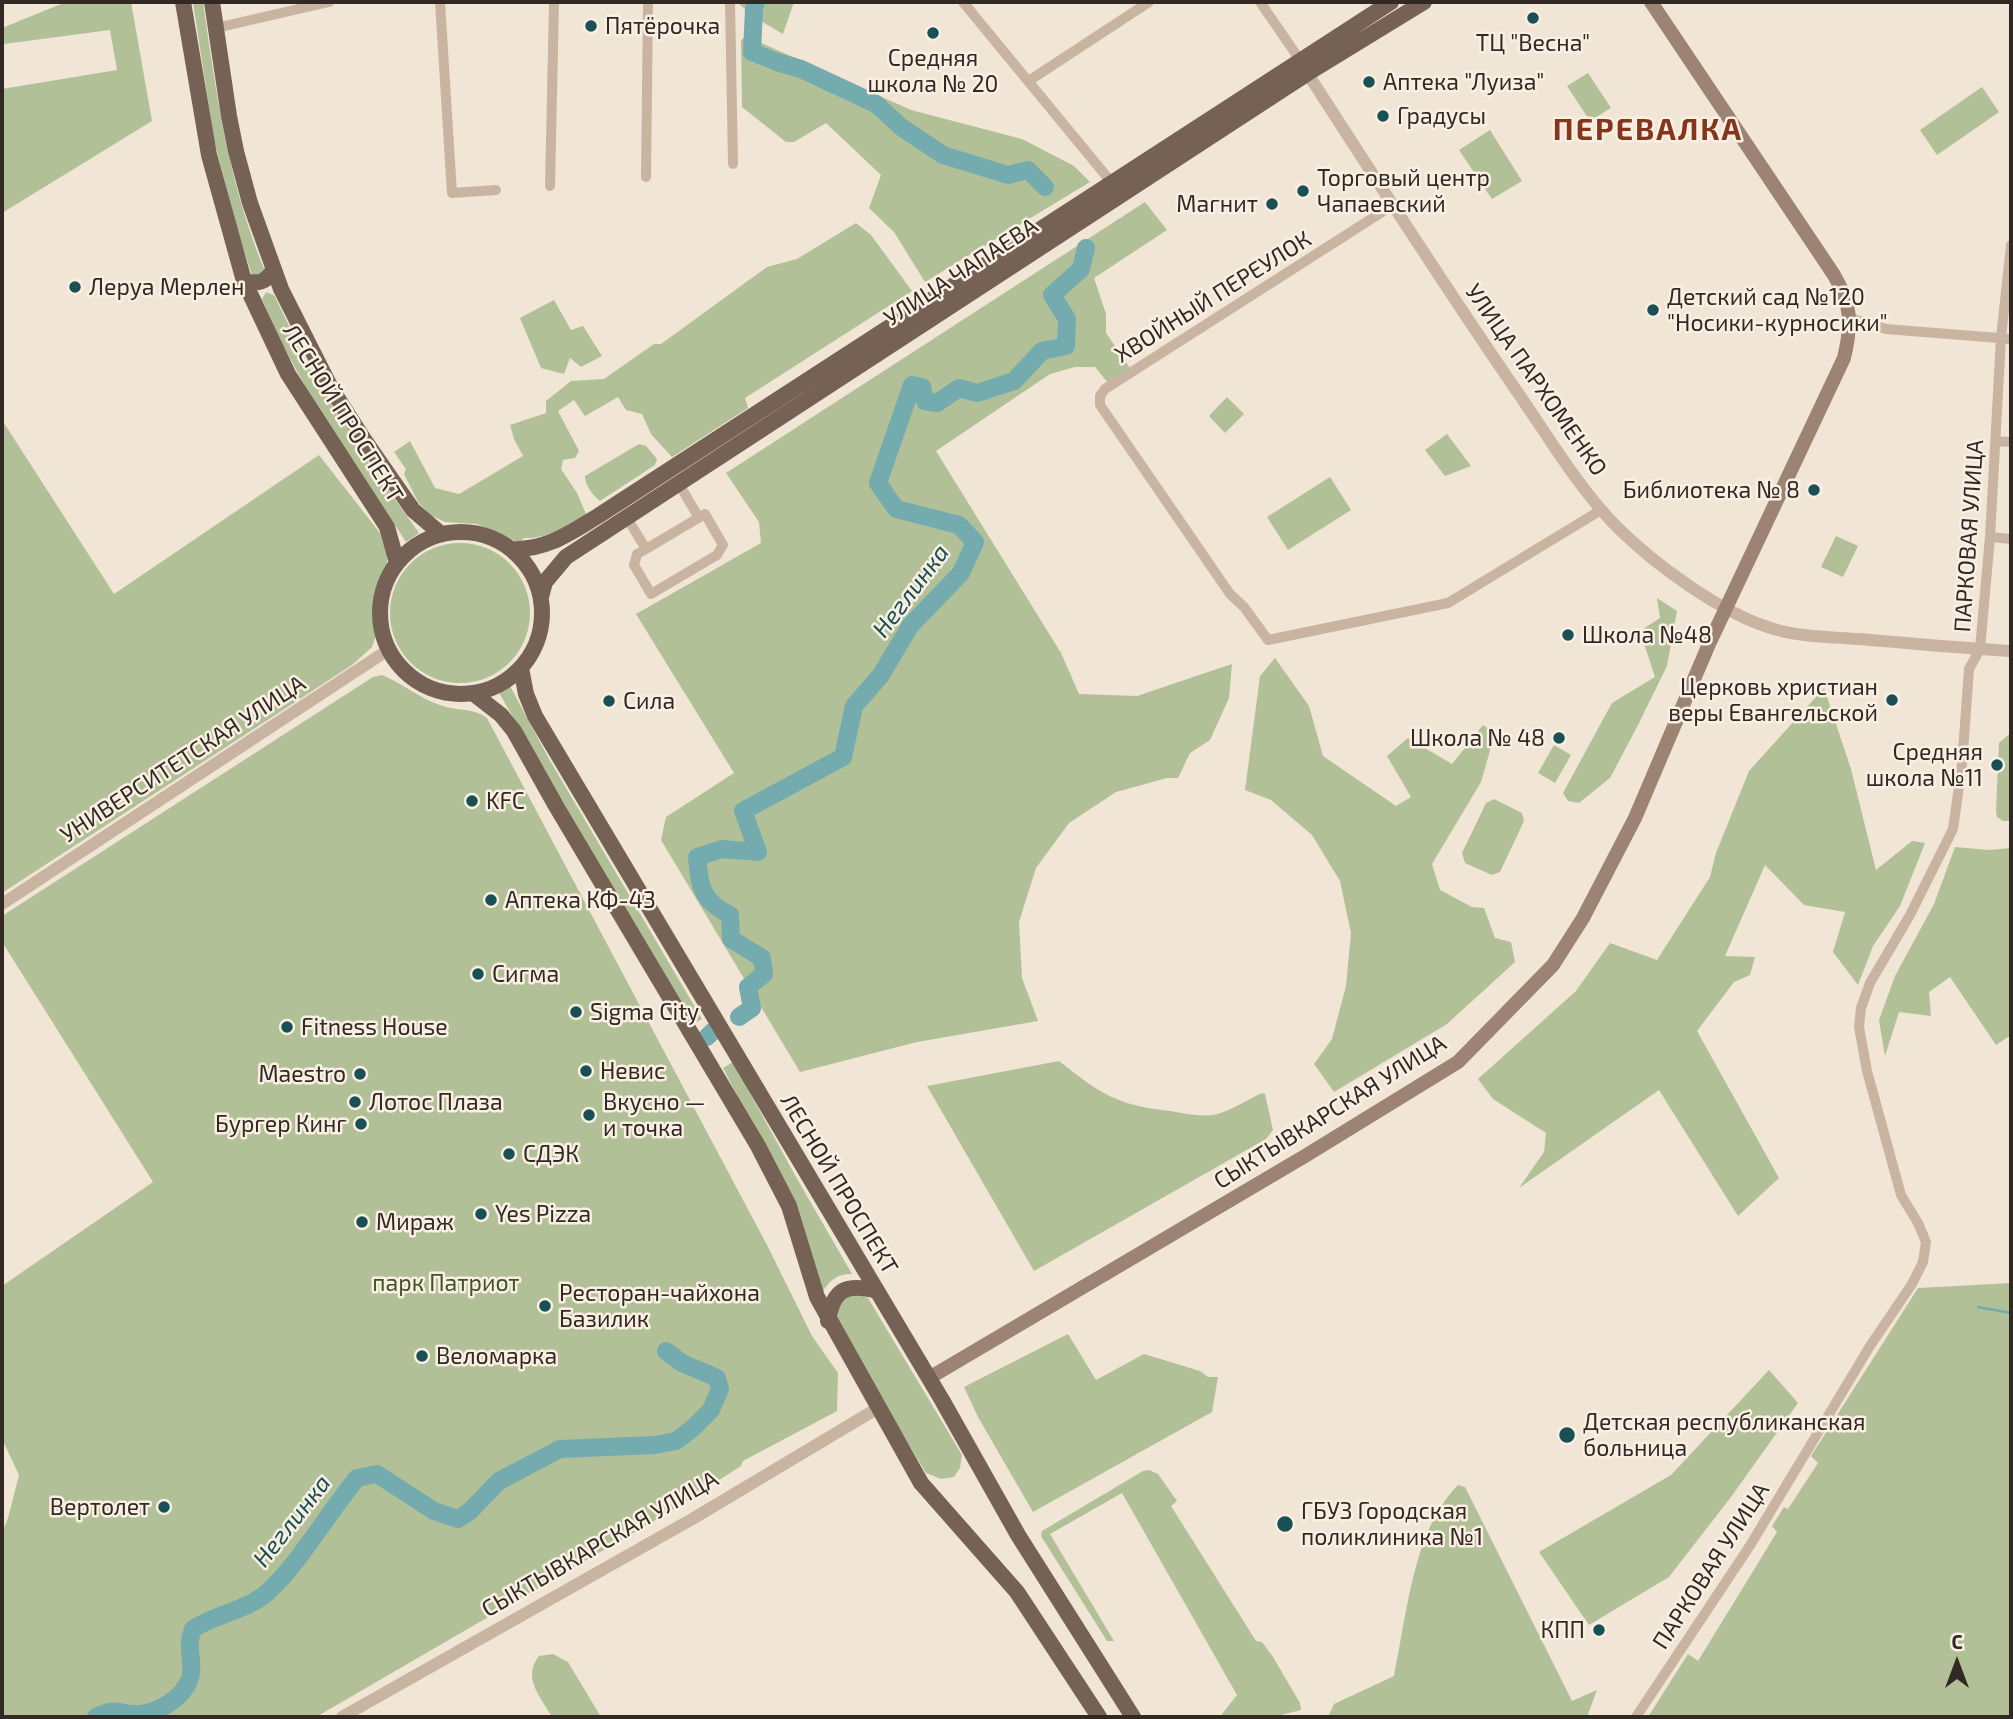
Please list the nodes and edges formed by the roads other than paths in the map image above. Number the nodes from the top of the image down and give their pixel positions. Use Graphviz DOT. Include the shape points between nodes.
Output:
graph roads {
  1 [pos="183,2"];
  2 [pos="212,2"];
  3 [pos="329,2"];
  4 [pos="440,2"];
  5 [pos="554,2"];
  6 [pos="648,2"];
  7 [pos="730,2"];
  8 [pos="963,2"];
  9 [pos="1149,2"];
  10 [pos="1260,2"];
  11 [pos="1391,2"];
  12 [pos="1424,2"];
  13 [pos="1651,2"];
  14 [pos="216,28"];
  15 [pos="1304,67"];
  16 [pos="1030,80"];
  17 [pos="733,163"];
  18 [pos="646,177"];
  19 [pos="1112,183"];
  20 [pos="550,186"];
  21 [pos="496,190"];
  22 [pos="1393,205"];
  23 [pos="2011,245"];
  24 [pos="273,270"];
  25 [pos="244,281"];
  26 [pos="281,289"];
  27 [pos="254,303"];
  28 [pos="1850,318"];
  29 [pos="2006,339"];
  30 [pos="1996,441"];
  31 [pos="2011,442"];
  32 [pos="680,484"];
  33 [pos="1601,510"];
  34 [pos="627,518"];
  35 [pos="699,518"];
  36 [pos="441,534"];
  37 [pos="1990,537"];
  38 [pos="2011,539"];
  39 [pos="511,549"];
  40 [pos="646,549"];
  41 [pos="397,562"];
  42 [pos="541,597"];
  43 [pos="1726,607"];
  44 [pos="1980,649"];
  45 [pos="388,650"];
  46 [pos="2011,651"];
  47 [pos="521,668"];
  48 [pos="474,694"];
  49 [pos="2,904"];
  50 [pos="877,1291"];
  51 [pos="828,1321"];
  52 [pos="929,1378"];
  53 [pos="878,1408"];
  54 [pos="1077,1627"];
  55 [pos="1051,1643"];
  56 [pos="360,1713"];
  57 [pos="342,1717"];
  58 [pos="1099,1717"];
  59 [pos="1133,1717"];
  60 [pos="1636,1717"];
  1 -- 25 [label="main road, ЛЕСНОЙ ПРОСПЕКТ" via="209,155"];
  2 -- 14 [label="main road, ЛЕСНОЙ ПРОСПЕКТ"];
  3 -- 14 [label="street"];
  4 -- 21 [label="street" via="452,193"];
  5 -- 20 [label="street"];
  6 -- 18 [label="street"];
  7 -- 17 [label="street"];
  8 -- 16 [label="street"];
  9 -- 16 [label="street"];
  10 -- 15 [label="street, УЛИЦА ПАРХОМЕНКО"];
  11 -- 15 [label="main road, УЛИЦА ЧАПАЕВА"];
  12 -- 15 [label="main road, УЛИЦА ЧАПАЕВА"];
  13 -- 28 [label="main road" via="1834,275 1845,294"];
  14 -- 24 [label="main road, ЛЕСНОЙ ПРОСПЕКТ" via="236,151"];
  15 -- 19 [label="main road, УЛИЦА ЧАПАЕВА"];
  15 -- 22 [label="street, УЛИЦА ПАРХОМЕНКО"];
  15 -- 32 [label="main road, УЛИЦА ЧАПАЕВА"];
  16 -- 19 [label="street"];
  19 -- 39 [label="main road, УЛИЦА ЧАПАЕВА" via="598,516 551,544"];
  22 -- 33 [label="street, УЛИЦА ПАРХОМЕНКО"];
  22 -- 33 [label="street, ХВОЙНЫЙ ПЕРЕУЛОК" via="1105,389 1100,405 1230,594 1268,640 1448,603"];
  23 -- 29 [label="street, ПАРКОВАЯ УЛИЦА"];
  24 -- 25 [label="main road" via="261,283"];
  24 -- 26 [label="main road, ЛЕСНОЙ ПРОСПЕКТ"];
  25 -- 27 [label="main road, ЛЕСНОЙ ПРОСПЕКТ"];
  26 -- 27 [label="main road" via="263,289"];
  26 -- 36 [label="main road, ЛЕСНОЙ ПРОСПЕКТ" via="325,377 363,438 413,510"];
  27 -- 41 [label="main road, ЛЕСНОЙ ПРОСПЕКТ" via="288,374 387,527"];
  28 -- 29 [label="street" via="1886,328"];
  28 -- 43 [label="main road, СЫКТЫВКАРСКАЯ УЛИЦА" via="1844,358"];
  29 -- 30 [label="street, ПАРКОВАЯ УЛИЦА"];
  30 -- 31 [label="street"];
  30 -- 37 [label="street, ПАРКОВАЯ УЛИЦА"];
  32 -- 34 [label="main road, УЛИЦА ЧАПАЕВА"];
  32 -- 35 [label="street"];
  33 -- 43 [label="street, УЛИЦА ПАРХОМЕНКО" via="1651,556"];
  34 -- 40 [label="street"];
  34 -- 42 [label="main road, УЛИЦА ЧАПАЕВА" via="566,557 545,582"];
  35 -- 40 [label="street"];
  35 -- 40 [label="street" via="705,514 723,545 717,555 651,594 634,565 637,554"];
  36 -- 39 [label="main road" via="466,532"];
  36 -- 41 [label="main road" via="417,545"];
  37 -- 38 [label="street"];
  37 -- 44 [label="street, ПАРКОВАЯ УЛИЦА"];
  39 -- 42 [label="main road" via="525,562"];
  41 -- 45 [label="main road" via="380,605"];
  42 -- 47 [label="main road" via="540,633"];
  43 -- 44 [label="street, УЛИЦА ПАРХОМЕНКО" via="1776,630"];
  43 -- 52 [label="main road, СЫКТЫВКАРСКАЯ УЛИЦА" via="1635,818 1583,918 1553,965 1458,1062"];
  44 -- 46 [label="street, УЛИЦА ПАРХОМЕНКО"];
  44 -- 60 [label="street, ПАРКОВАЯ УЛИЦА" via="1969,669 1953,829 1870,983 1859,1027 1901,1195 1926,1242 1923,1262 1751,1544"];
  45 -- 48 [label="main road" via="400,667 433,690"];
  45 -- 49 [label="street, УНИВЕРСИТЕТСКАЯ УЛИЦА"];
  47 -- 48 [label="main road"];
  47 -- 50 [label="main road, ЛЕСНОЙ ПРОСПЕКТ" via="535,716"];
  48 -- 51 [label="main road" via="514,731 780,1187"];
  50 -- 51 [label="main road" via="857,1287 842,1291 831,1304"];
  50 -- 52 [label="main road, ЛЕСНОЙ ПРОСПЕКТ"];
  51 -- 53 [label="main road"];
  52 -- 54 [label="main road, ЛЕСНОЙ ПРОСПЕКТ" via="1018,1535"];
  53 -- 55 [label="main road" via="921,1483 1017,1592"];
  53 -- 56 [label="street, СЫКТЫВКАРСКАЯ УЛИЦА"];
  54 -- 55 [label="main road"];
  54 -- 59 [label="main road, ЛЕСНОЙ ПРОСПЕКТ"];
  55 -- 58 [label="main road"];
  56 -- 57 [label="street, СЫКТЫВКАРСКАЯ УЛИЦА"];
}
